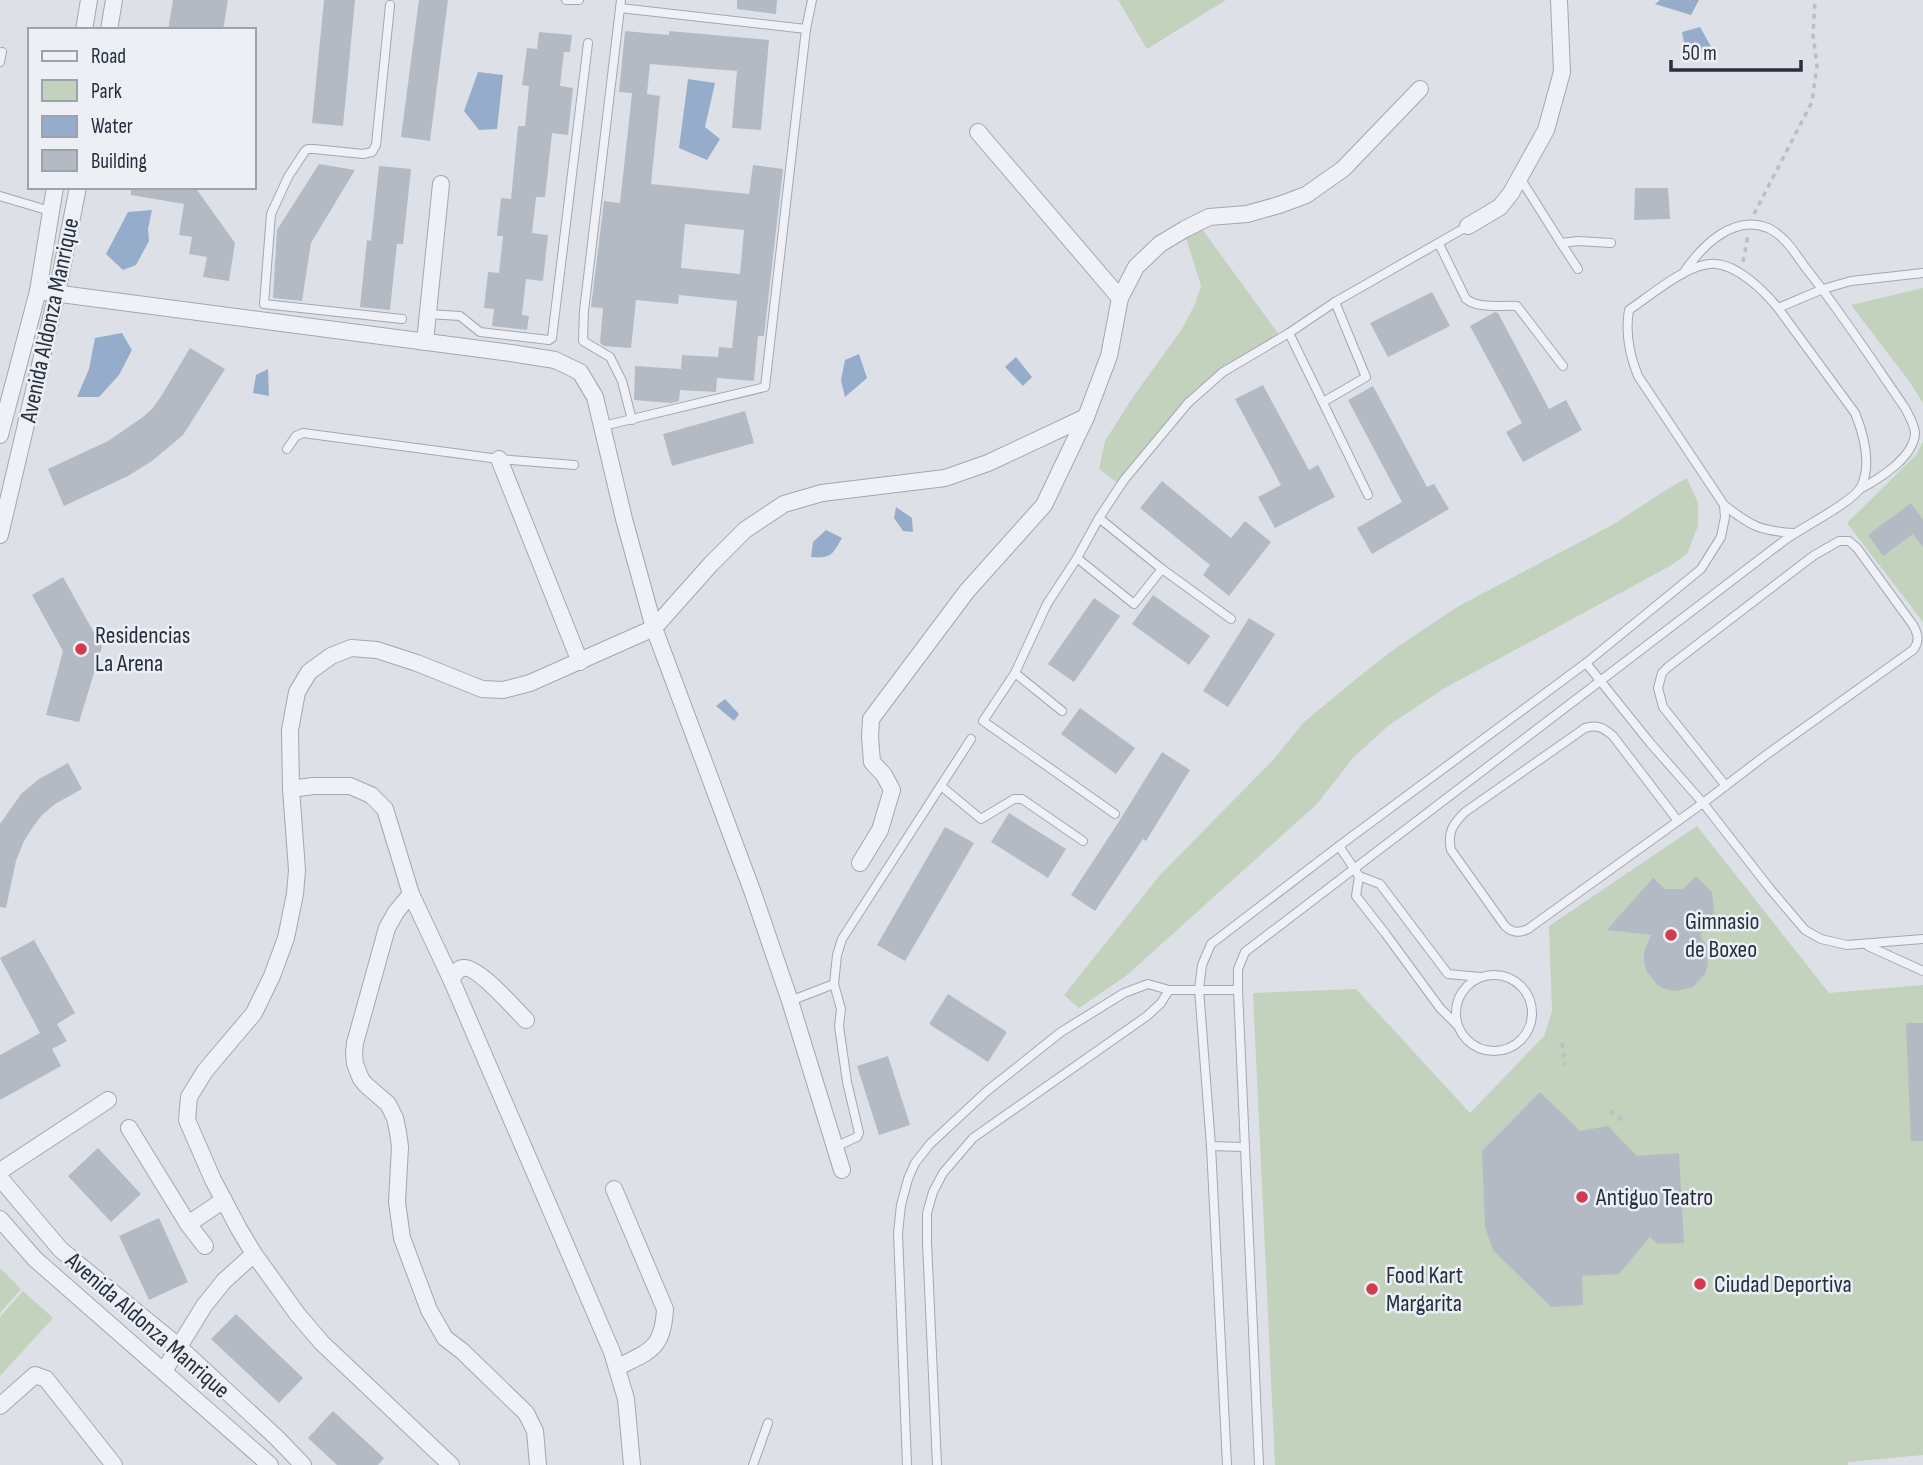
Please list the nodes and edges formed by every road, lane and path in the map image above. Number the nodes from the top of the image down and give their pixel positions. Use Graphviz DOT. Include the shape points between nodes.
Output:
graph roads {
  1 [pos="89,0"];
  2 [pos="114,0"];
  3 [pos="566,0"];
  4 [pos="579,0"];
  5 [pos="812,0"];
  6 [pos="1559,0"];
  7 [pos="1815,0"];
  8 [pos="620,4"];
  9 [pos="390,5"];
  10 [pos="84,28"];
  11 [pos="108,28"];
  12 [pos="806,29"];
  13 [pos="588,43"];
  14 [pos="2,52"];
  15 [pos="0,62"];
  16 [pos="1420,89"];
  17 [pos="978,132"];
  18 [pos="1520,178"];
  19 [pos="441,184"];
  20 [pos="54,189"];
  21 [pos="78,189"];
  22 [pos="0,196"];
  23 [pos="50,211"];
  24 [pos="1749,225"];
  25 [pos="1468,226"];
  26 [pos="1561,243"];
  27 [pos="1611,243"];
  28 [pos="1439,244"];
  29 [pos="1578,269"];
  30 [pos="1684,272"];
  31 [pos="1741,273"];
  32 [pos="1923,273"];
  33 [pos="1823,289"];
  34 [pos="38,291"];
  35 [pos="57,293"];
  36 [pos="1121,298"];
  37 [pos="1335,302"];
  38 [pos="1779,308"];
  39 [pos="332,311"];
  40 [pos="428,314"];
  41 [pos="402,319"];
  42 [pos="331,329"];
  43 [pos="1289,332"];
  44 [pos="425,342"];
  45 [pos="1563,366"];
  46 [pos="1323,402"];
  47 [pos="1086,417"];
  48 [pos="632,420"];
  49 [pos="603,426"];
  50 [pos="0,435"];
  51 [pos="288,449"];
  52 [pos="499,459"];
  53 [pos="574,465"];
  54 [pos="1860,489"];
  55 [pos="1368,495"];
  56 [pos="1724,505"];
  57 [pos="1099,517"];
  58 [pos="1794,533"];
  59 [pos="0,535"];
  60 [pos="1077,558"];
  61 [pos="1162,569"];
  62 [pos="1231,619"];
  63 [pos="654,628"];
  64 [pos="580,662"];
  65 [pos="1586,663"];
  66 [pos="1015,673"];
  67 [pos="1601,682"];
  68 [pos="1062,711"];
  69 [pos="971,739"];
  70 [pos="941,786"];
  71 [pos="1726,786"];
  72 [pos="291,789"];
  73 [pos="1703,803"];
  74 [pos="1115,814"];
  75 [pos="1678,821"];
  76 [pos="1083,841"];
  77 [pos="1339,846"];
  78 [pos="860,863"];
  79 [pos="1357,872"];
  80 [pos="411,894"];
  81 [pos="1923,939"];
  82 [pos="1865,945"];
  83 [pos="1923,971"];
  84 [pos="1481,977"];
  85 [pos="451,979"];
  86 [pos="834,984"];
  87 [pos="1199,989"];
  88 [pos="1169,990"];
  89 [pos="1238,990"];
  90 [pos="790,1001"];
  91 [pos="526,1020"];
  92 [pos="1457,1026"];
  93 [pos="1562,1044"];
  94 [pos="1565,1065"];
  95 [pos="108,1100"];
  96 [pos="1610,1111"];
  97 [pos="1626,1123"];
  98 [pos="129,1128"];
  99 [pos="1211,1146"];
  100 [pos="835,1147"];
  101 [pos="1244,1147"];
  102 [pos="842,1170"];
  103 [pos="0,1171"];
  104 [pos="0,1178"];
  105 [pos="614,1189"];
  106 [pos="224,1200"];
  107 [pos="0,1219"];
  108 [pos="188,1224"];
  109 [pos="205,1246"];
  110 [pos="254,1254"];
  111 [pos="178,1346"];
  112 [pos="618,1367"];
  113 [pos="164,1371"];
  114 [pos="0,1406"];
  115 [pos="768,1423"];
  116 [pos="114,1465"];
  117 [pos="270,1465"];
  118 [pos="303,1465"];
  119 [pos="451,1465"];
  120 [pos="538,1465"];
  121 [pos="632,1465"];
  122 [pos="753,1465"];
  123 [pos="907,1465"];
  124 [pos="937,1465"];
  125 [pos="1227,1465"];
  126 [pos="1259,1465"];
  1 -- 10 [label="street"];
  2 -- 11 [label="street"];
  3 -- 4 [label="lane"];
  5 -- 12 [label="lane"];
  6 -- 18 [label="street" via="1562,72 1546,130"];
  7 -- 24 [label="path" via="1817,65 1812,102"];
  8 -- 12 [label="lane"];
  8 -- 48 [label="lane" via="583,341 610,357"];
  9 -- 39 [label="lane" via="376,145 363,154 308,149 288,177 271,214 264,303"];
  12 -- 48 [label="lane" via="765,387"];
  13 -- 40 [label="lane" via="552,338 480,332 460,316"];
  14 -- 15 [label="lane"];
  16 -- 36 [label="street" via="1343,169 1306,195 1248,214 1209,217 1160,244 1136,267"];
  17 -- 36 [label="street"];
  18 -- 25 [label="street" via="1500,207"];
  18 -- 26 [label="lane"];
  19 -- 40 [label="street"];
  20 -- 23 [label="street, Avenida Aldonza Manrique"];
  21 -- 35 [label="street, Avenida Aldonza Manrique"];
  22 -- 23 [label="lane"];
  23 -- 34 [label="street, Avenida Aldonza Manrique"];
  24 -- 30 [label="lane" via="1732,228 1710,241"];
  24 -- 31 [label="path"];
  24 -- 33 [label="lane" via="1768,228 1783,238"];
  25 -- 28 [label="lane"];
  26 -- 27 [label="lane"];
  26 -- 29 [label="lane"];
  28 -- 37 [label="lane"];
  28 -- 45 [label="lane" via="1466,299 1480,306 1517,306"];
  30 -- 31 [label="lane" via="1716,264"];
  30 -- 56 [label="lane" via="1629,310 1628,341 1637,376"];
  31 -- 38 [label="lane"];
  32 -- 33 [label="lane"];
  33 -- 38 [label="lane"];
  33 -- 54 [label="lane" via="1905,408 1915,433 1909,450 1890,470"];
  34 -- 35 [label="street"];
  34 -- 50 [label="street, Avenida Aldonza Manrique"];
  35 -- 42 [label="street"];
  35 -- 59 [label="street, Avenida Aldonza Manrique"];
  36 -- 47 [label="street" via="1109,356"];
  37 -- 43 [label="lane"];
  37 -- 46 [label="lane" via="1366,377"];
  38 -- 54 [label="lane" via="1855,413 1866,454"];
  39 -- 41 [label="lane"];
  39 -- 42 [label="lane"];
  40 -- 44 [label="street"];
  42 -- 44 [label="street"];
  43 -- 46 [label="lane"];
  43 -- 57 [label="lane" via="1223,372 1188,403"];
  44 -- 49 [label="street" via="555,360 580,372 595,397"];
  46 -- 55 [label="lane"];
  47 -- 63 [label="street" via="945,478 822,493 783,505 745,530"];
  47 -- 78 [label="street" via="1044,505 967,591 871,719 873,762 892,790 880,830"];
  48 -- 49 [label="lane"];
  49 -- 63 [label="street"];
  51 -- 52 [label="lane" via="303,433"];
  52 -- 53 [label="lane"];
  52 -- 64 [label="street"];
  54 -- 58 [label="lane"];
  56 -- 58 [label="lane" via="1763,530"];
  56 -- 65 [label="lane" via="1721,537 1701,569"];
  57 -- 60 [label="lane"];
  57 -- 61 [label="lane"];
  58 -- 67 [label="lane"];
  60 -- 61 [label="lane" via="1134,604"];
  60 -- 66 [label="lane" via="1047,604"];
  61 -- 62 [label="lane"];
  63 -- 64 [label="street"];
  63 -- 90 [label="street"];
  64 -- 72 [label="street" via="503,690 482,689 377,650 351,648 331,656 309,671 297,692 290,730"];
  65 -- 67 [label="lane"];
  65 -- 77 [label="lane"];
  66 -- 68 [label="lane"];
  66 -- 74 [label="lane" via="983,721"];
  67 -- 73 [label="lane"];
  67 -- 79 [label="lane"];
  69 -- 70 [label="lane"];
  70 -- 76 [label="lane" via="981,819 1014,799 1022,799"];
  70 -- 86 [label="lane" via="842,939"];
  71 -- 71 [label="lane" via="1663,708 1658,695 1662,673 1813,556 1839,541 1849,541 1913,625 1918,635 1916,647"];
  71 -- 73 [label="lane"];
  72 -- 80 [label="street" via="350,786 379,801"];
  72 -- 106 [label="street" via="297,870 280,958 254,1013 188,1097 189,1129"];
  73 -- 75 [label="lane"];
  73 -- 82 [label="lane" via="1805,930 1829,941"];
  75 -- 75 [label="lane" via="1518,932 1505,926 1449,843 1453,824 1465,812 1585,728 1595,726 1613,736"];
  77 -- 79 [label="lane"];
  77 -- 87 [label="lane" via="1211,943"];
  79 -- 84 [label="lane" via="1380,884 1448,974"];
  79 -- 89 [label="lane" via="1245,952 1238,969"];
  79 -- 92 [label="lane" via="1356,896"];
  80 -- 85 [label="street"];
  80 -- 120 [label="street" via="387,928 355,1043 355,1064 361,1079 388,1104 395,1118 402,1238 429,1310 445,1338 526,1413 535,1431"];
  81 -- 82 [label="lane"];
  82 -- 83 [label="lane"];
  84 -- 92 [label="lane" via="1459,996"];
  84 -- 92 [label="lane" via="1496,975 1523,988 1532,1016 1528,1030 1519,1042 1491,1051 1477,1047"];
  85 -- 91 [label="street" via="467,967"];
  85 -- 112 [label="street"];
  86 -- 90 [label="lane"];
  86 -- 100 [label="lane" via="859,1133"];
  87 -- 88 [label="lane"];
  87 -- 89 [label="lane"];
  87 -- 99 [label="lane"];
  88 -- 123 [label="lane" via="1148,984 1124,993 1061,1032 987,1091 915,1163 901,1205 898,1233"];
  88 -- 124 [label="lane" via="1147,1016 973,1138 933,1192 927,1242"];
  89 -- 101 [label="lane"];
  90 -- 100 [label="street"];
  93 -- 94 [label="path"];
  95 -- 103 [label="street"];
  96 -- 97 [label="path"];
  98 -- 108 [label="street"];
  99 -- 101 [label="lane"];
  99 -- 125 [label="lane"];
  100 -- 102 [label="street"];
  101 -- 126 [label="lane"];
  104 -- 111 [label="street, Avenida Aldonza Manrique" via="61,1250"];
  105 -- 112 [label="street" via="665,1310 658,1341"];
  106 -- 108 [label="street"];
  106 -- 110 [label="street"];
  107 -- 113 [label="street, Avenida Aldonza Manrique" via="35,1259"];
  108 -- 109 [label="street"];
  110 -- 111 [label="street" via="217,1290"];
  110 -- 119 [label="street" via="322,1343"];
  111 -- 113 [label="street"];
  111 -- 118 [label="street, Avenida Aldonza Manrique"];
  112 -- 121 [label="street"];
  113 -- 117 [label="street, Avenida Aldonza Manrique"];
  114 -- 116 [label="street" via="35,1375 41,1376"];
  115 -- 122 [label="lane"];
}
